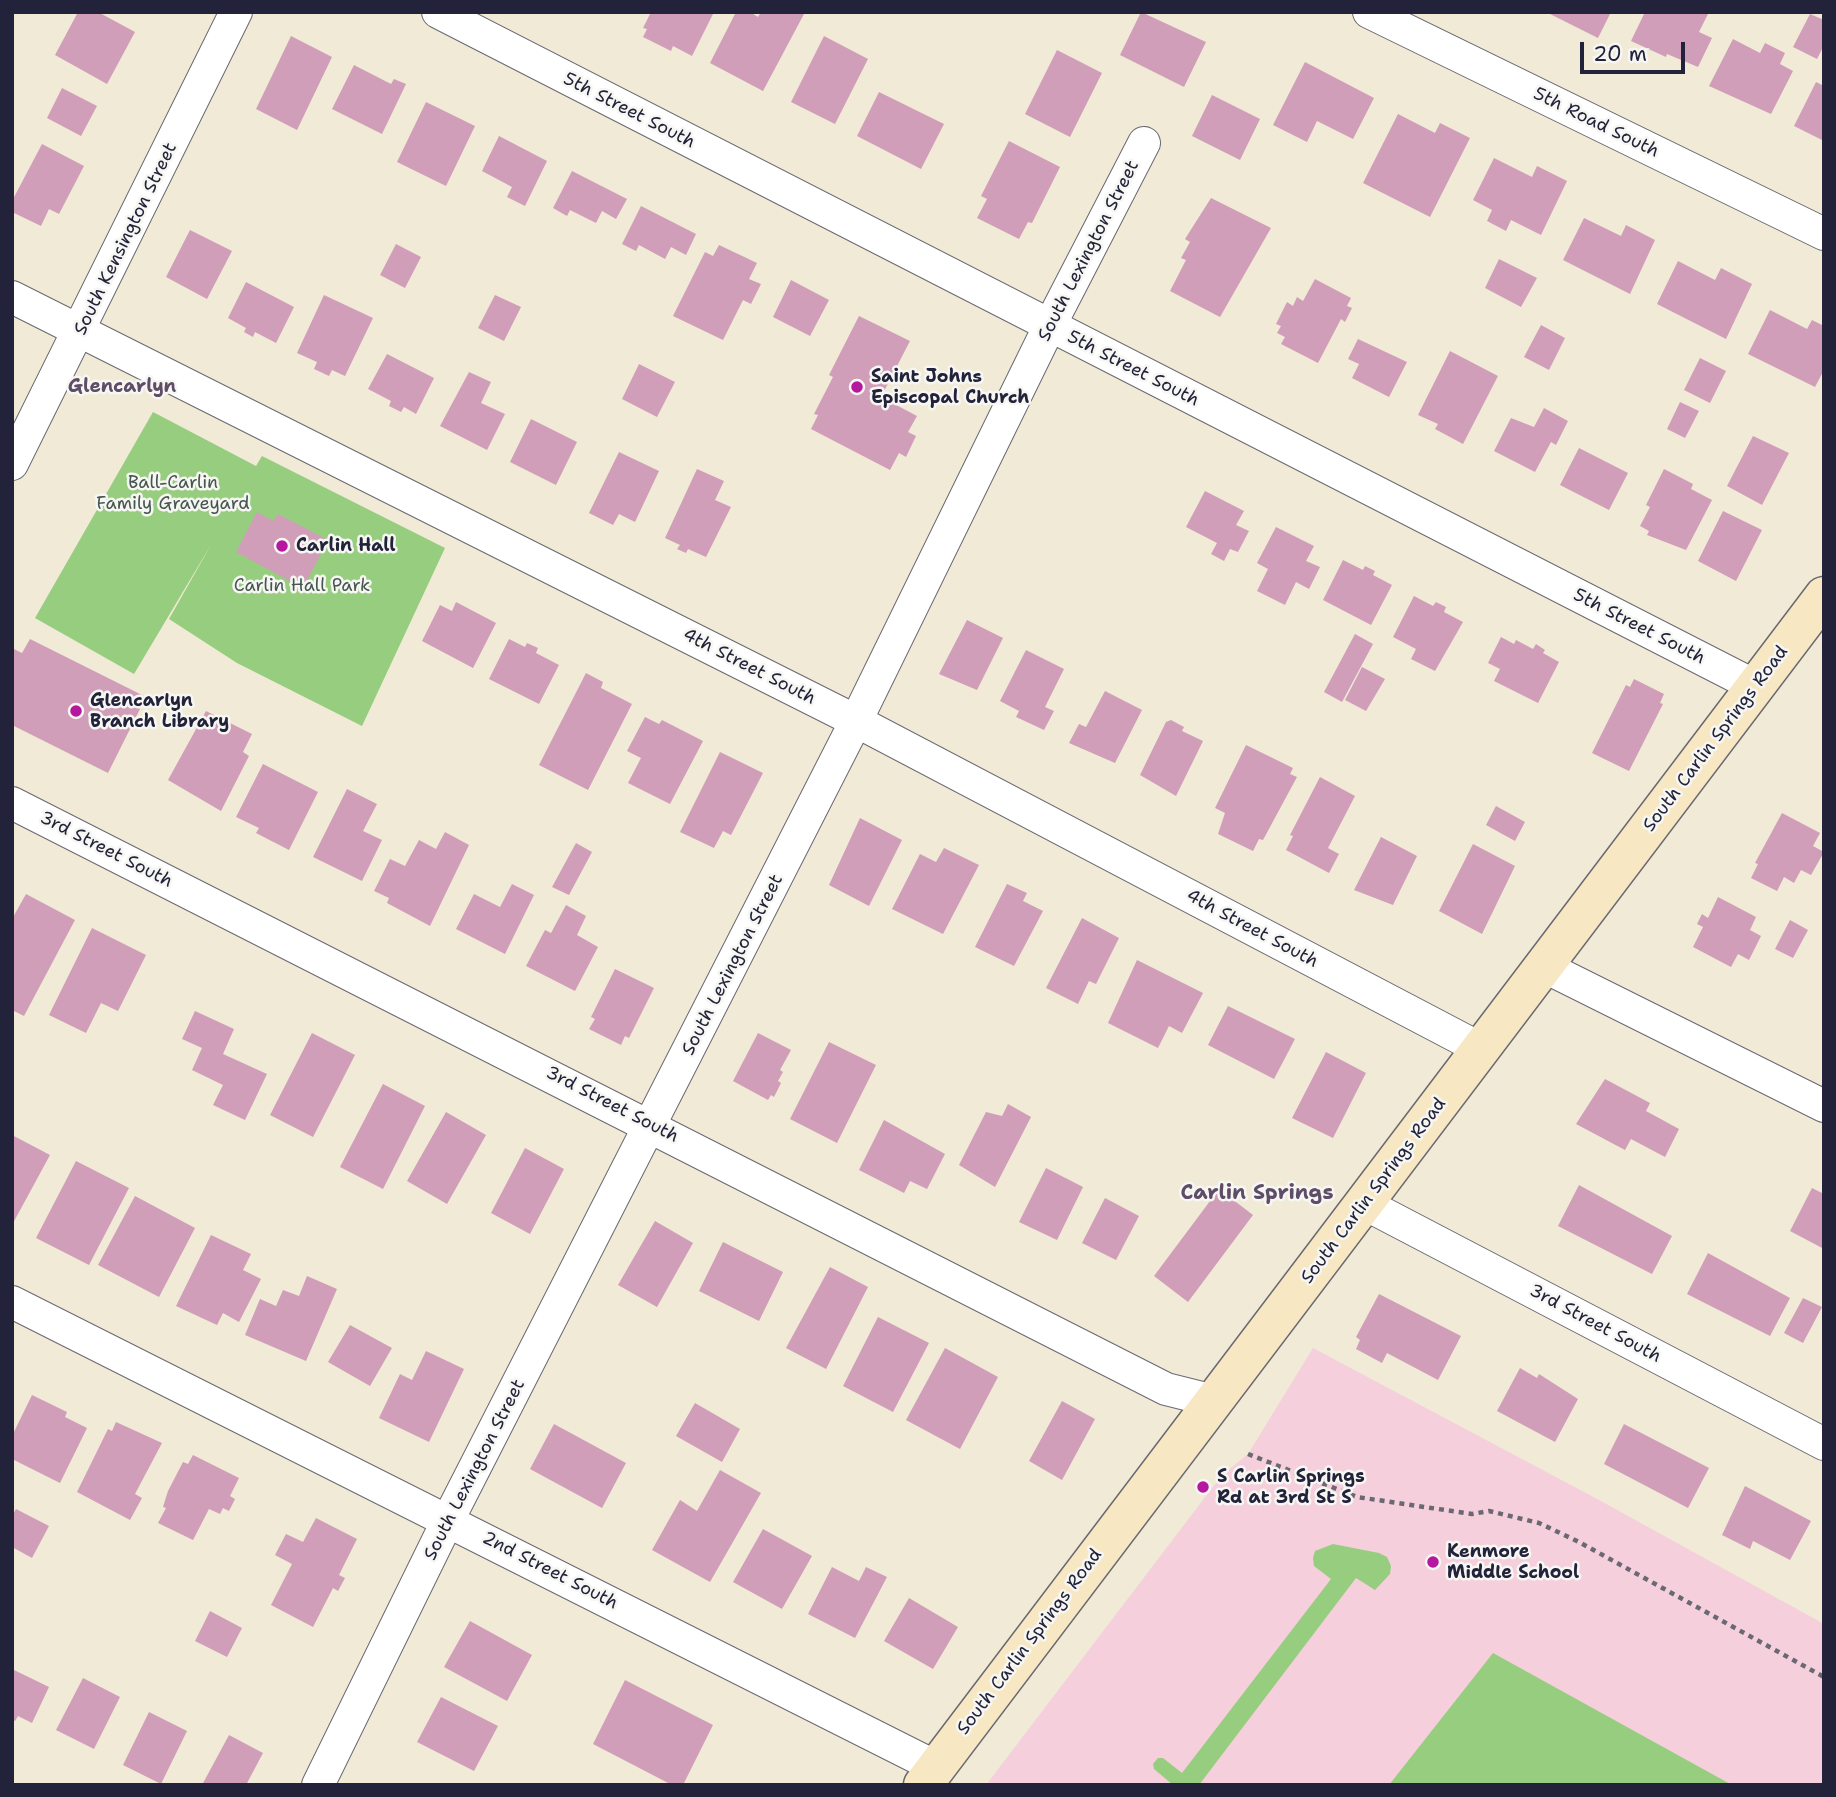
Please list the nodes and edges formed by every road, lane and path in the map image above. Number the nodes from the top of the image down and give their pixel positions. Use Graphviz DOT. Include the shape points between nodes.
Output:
graph roads {
  1 [pos="236,12"];
  2 [pos="438,12"];
  3 [pos="1369,12"];
  4 [pos="1144,143"];
  5 [pos="1824,234"];
  6 [pos="12,297"];
  7 [pos="1049,327"];
  8 [pos="80,331"];
  9 [pos="12,464"];
  10 [pos="1824,596"];
  11 [pos="1755,686"];
  12 [pos="856,721"];
  13 [pos="12,803"];
  14 [pos="1543,966"];
  15 [pos="1481,1049"];
  16 [pos="1824,1106"];
  17 [pos="652,1125"];
  18 [pos="1365,1204"];
  19 [pos="12,1302"];
  20 [pos="1214,1401"];
  21 [pos="1824,1444"];
  22 [pos="1248,1454"];
  23 [pos="449,1520"];
  24 [pos="1824,1677"];
  25 [pos="929,1776"];
  26 [pos="318,1785"];
  1 -- 8 [label="street, South Kensington Street"];
  2 -- 7 [label="street, 5th Street South"];
  3 -- 5 [label="street, 5th Road South"];
  4 -- 7 [label="street, South Lexington Street"];
  6 -- 8 [label="street, 4th Street South"];
  7 -- 11 [label="street, 5th Street South"];
  7 -- 12 [label="street, South Lexington Street"];
  8 -- 9 [label="street, South Kensington Street"];
  8 -- 12 [label="street, 4th Street South"];
  10 -- 11 [label="main road, South Carlin Springs Road"];
  11 -- 14 [label="main road, South Carlin Springs Road"];
  12 -- 15 [label="street, 4th Street South"];
  12 -- 17 [label="street, South Lexington Street"];
  13 -- 17 [label="street, 3rd Street South"];
  14 -- 15 [label="main road, South Carlin Springs Road"];
  14 -- 16 [label="street"];
  15 -- 18 [label="main road, South Carlin Springs Road"];
  17 -- 20 [label="street, 3rd Street South" via="1166,1389"];
  17 -- 23 [label="street, South Lexington Street"];
  18 -- 20 [label="main road, South Carlin Springs Road"];
  18 -- 21 [label="street, 3rd Street South"];
  19 -- 23 [label="street, 2nd Street South"];
  20 -- 25 [label="main road, South Carlin Springs Road"];
  22 -- 24 [label="path" via="1357,1497 1472,1514 1489,1511 1539,1523"];
  23 -- 25 [label="street, 2nd Street South"];
  23 -- 26 [label="street, South Lexington Street"];
}
